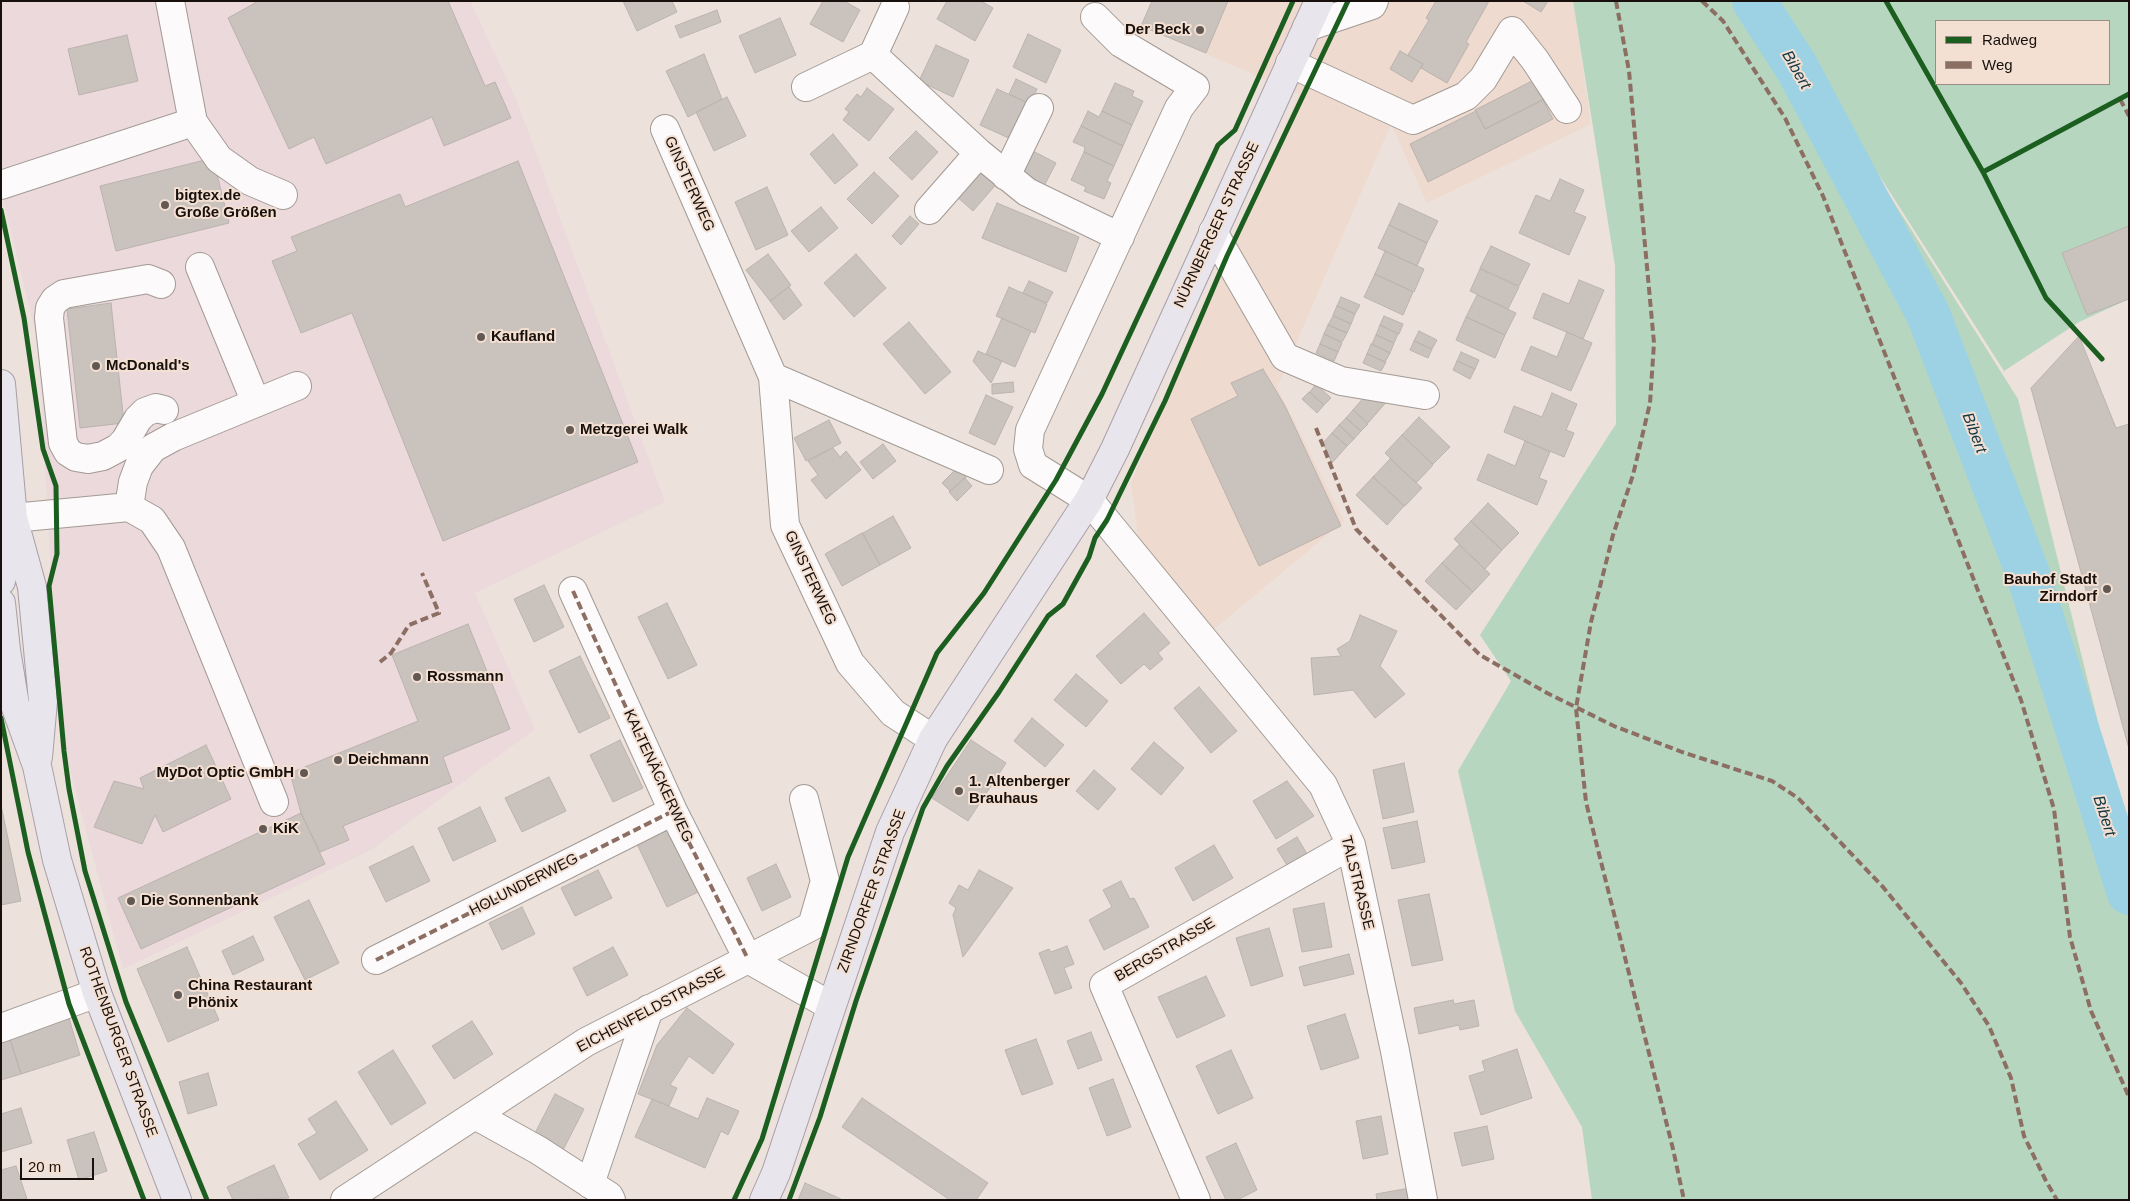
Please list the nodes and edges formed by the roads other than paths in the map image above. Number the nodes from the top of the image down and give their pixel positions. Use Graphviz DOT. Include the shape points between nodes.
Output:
graph roads {
  1 [pos="170,1"];
  2 [pos="1319,1"];
  3 [pos="1374,1"];
  4 [pos="896,7"];
  5 [pos="1095,17"];
  6 [pos="1307,27"];
  7 [pos="873,55"];
  8 [pos="1290,64"];
  9 [pos="806,87"];
  10 [pos="1039,108"];
  11 [pos="1568,109"];
  12 [pos="193,122"];
  13 [pos="665,129"];
  14 [pos="979,153"];
  15 [pos="1006,176"];
  16 [pos="1,185"];
  17 [pos="283,194"];
  18 [pos="928,210"];
  19 [pos="1213,232"];
  20 [pos="1120,237"];
  21 [pos="200,267"];
  22 [pos="160,284"];
  23 [pos="773,377"];
  24 [pos="1,384"];
  25 [pos="297,386"];
  26 [pos="1425,395"];
  27 [pos="256,403"];
  28 [pos="164,410"];
  29 [pos="1115,449"];
  30 [pos="989,470"];
  31 [pos="1089,500"];
  32 [pos="129,507"];
  33 [pos="13,518"];
  34 [pos="1,581"];
  35 [pos="573,591"];
  36 [pos="1,604"];
  37 [pos="933,739"];
  38 [pos="37,766"];
  39 [pos="804,799"];
  40 [pos="274,802"];
  41 [pos="673,811"];
  42 [pos="1351,845"];
  43 [pos="748,959"];
  44 [pos="376,960"];
  45 [pos="97,993"];
  46 [pos="831,1006"];
  47 [pos="649,1010"];
  48 [pos="1,1028"];
  49 [pos="475,1116"];
  50 [pos="600,1192"];
  51 [pos="176,1200"];
  52 [pos="345,1200"];
  53 [pos="764,1200"];
  54 [pos="1196,1200"];
  55 [pos="1423,1200"];
  1 -- 12 [label="street"];
  2 -- 6 [label="main road, NÜRNBERGER STRASSE"];
  3 -- 6 [label="street" via="1372,5"];
  4 -- 7 [label="street"];
  5 -- 20 [label="street" via="1121,43 1195,87 1180,108"];
  6 -- 8 [label="main road, NÜRNBERGER STRASSE"];
  7 -- 9 [label="street"];
  7 -- 14 [label="street"];
  8 -- 11 [label="street" via="1413,120 1466,96 1483,79 1512,31"];
  8 -- 19 [label="main road, NÜRNBERGER STRASSE"];
  10 -- 15 [label="street"];
  12 -- 16 [label="street"];
  12 -- 17 [label="street" via="219,159 250,181"];
  13 -- 23 [label="street, GINSTERWEG"];
  14 -- 15 [label="street"];
  14 -- 18 [label="street"];
  15 -- 20 [label="street" via="1027,192"];
  19 -- 26 [label="street" via="1285,357 1341,381"];
  19 -- 29 [label="main road, NÜRNBERGER STRASSE"];
  20 -- 31 [label="street" via="1030,430 1028,449 1033,465"];
  21 -- 27 [label="street"];
  22 -- 28 [label="street" via="148,279 64,294 55,300 49,318 63,443 68,452 88,459 103,456 125,441 145,412 156,408"];
  23 -- 30 [label="street"];
  23 -- 37 [label="street, GINSTERWEG" via="785,525 850,663 893,713"];
  24 -- 33 [label="main road, ROTHENBURGER STRASSE"];
  25 -- 27 [label="street"];
  27 -- 32 [label="street" via="153,448 139,466"];
  29 -- 31 [label="main road, ZIRNDORFER STRASSE"];
  31 -- 37 [label="main road, ZIRNDORFER STRASSE"];
  31 -- 42 [label="street, TALSTRASSE" via="1323,785"];
  32 -- 33 [label="street"];
  32 -- 40 [label="street" via="152,520 171,548"];
  33 -- 34 [label="main road, ROTHENBURGER STRASSE"];
  33 -- 38 [label="main road, ROTHENBURGER STRASSE" via="32,587 43,701"];
  35 -- 41 [label="street, KALTENÄCKERWEG"];
  36 -- 38 [label="main road, ROTHENBURGER STRASSE" via="14,705"];
  37 -- 46 [label="main road, ZIRNDORFER STRASSE" via="890,832"];
  38 -- 45 [label="main road, ROTHENBURGER STRASSE" via="57,860"];
  39 -- 43 [label="street, EICHENFELDSTRASSE" via="825,881 812,926"];
  41 -- 43 [label="street, KALTENÄCKERWEG"];
  41 -- 44 [label="street, HOLUNDERWEG"];
  42 -- 54 [label="street, BERGSTRASSE" via="1104,985"];
  42 -- 55 [label="street, TALSTRASSE"];
  43 -- 46 [label="street"];
  43 -- 47 [label="street, EICHENFELDSTRASSE"];
  45 -- 48 [label="street"];
  45 -- 51 [label="main road, ROTHENBURGER STRASSE"];
  46 -- 53 [label="main road, ZIRNDORFER STRASSE"];
  47 -- 49 [label="street, EICHENFELDSTRASSE" via="586,1042"];
  47 -- 50 [label="street"];
  49 -- 50 [label="street" via="538,1150"];
  49 -- 52 [label="street, EICHENFELDSTRASSE"];
}
